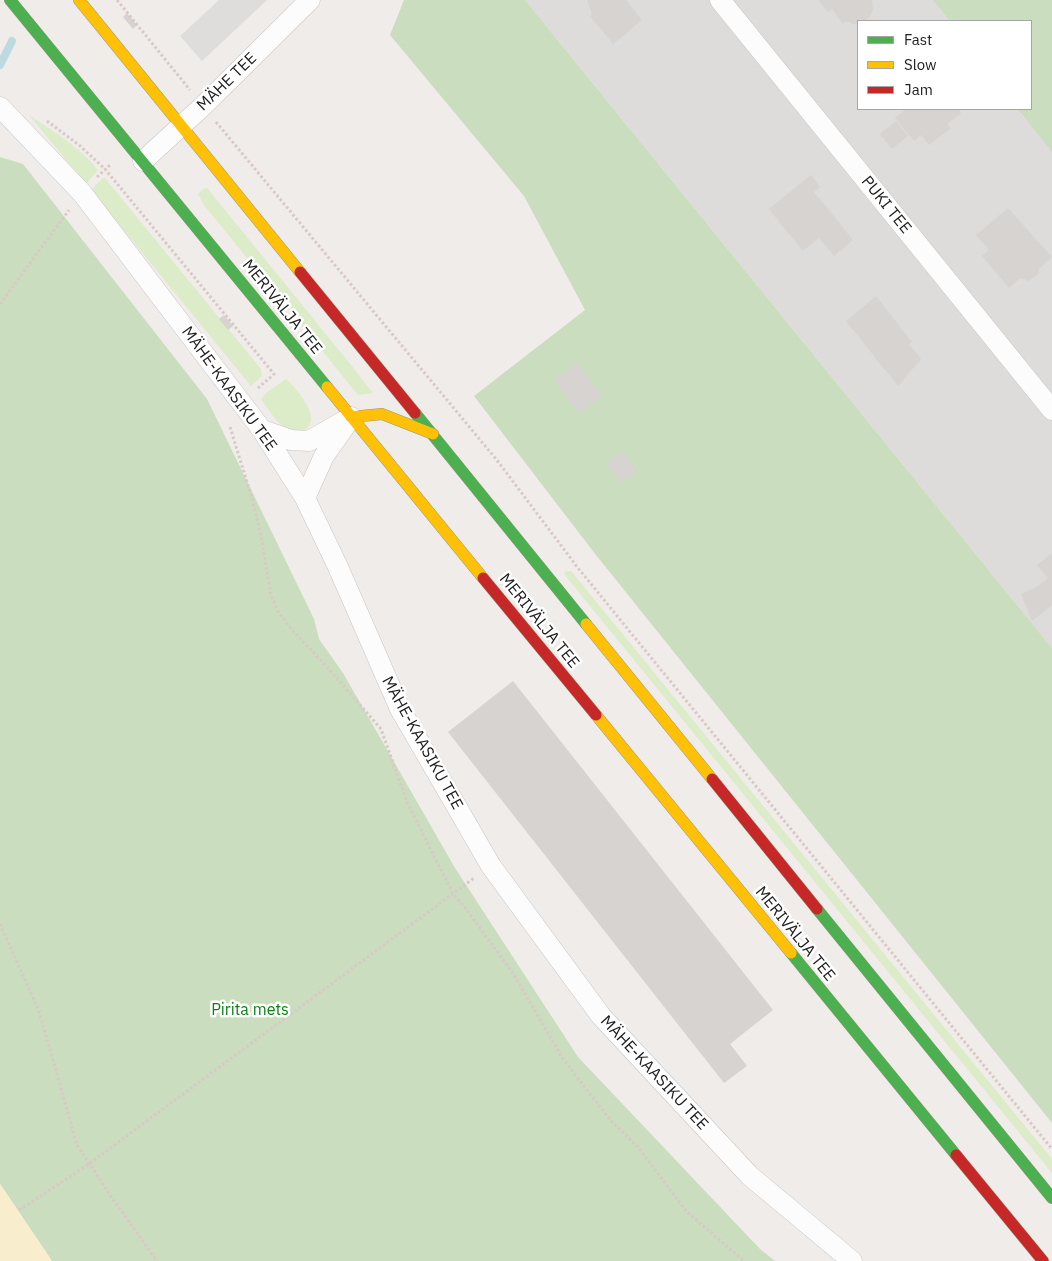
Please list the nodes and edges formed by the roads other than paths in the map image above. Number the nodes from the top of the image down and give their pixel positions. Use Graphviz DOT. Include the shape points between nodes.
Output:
graph roads {
  1 [pos="10,0"];
  2 [pos="79,0"];
  3 [pos="310,0"];
  4 [pos="720,0"];
  5 [pos="0,107"];
  6 [pos="181,125"];
  7 [pos="143,162"];
  8 [pos="1052,410"];
  9 [pos="351,418"];
  10 [pos="262,430"];
  11 [pos="434,435"];
  12 [pos="306,498"];
  13 [pos="1052,1198"];
  14 [pos="852,1261"];
  15 [pos="1043,1261"];
  1 -- 7 [label="main road, MERIVÄLJA TEE"];
  2 -- 6 [label="main road, MERIVÄLJA TEE"];
  3 -- 6 [label="street, MÄHE TEE"];
  4 -- 8 [label="street, PUKI TEE"];
  5 -- 10 [label="street, MÄHE-KAASIKU TEE" via="82,193"];
  6 -- 7 [label="street, MÄHE TEE"];
  6 -- 11 [label="main road, MERIVÄLJA TEE"];
  7 -- 9 [label="main road, MERIVÄLJA TEE"];
  9 -- 10 [label="street" via="309,441 292,440"];
  9 -- 11 [label="main road" via="382,414"];
  9 -- 12 [label="street" via="324,456"];
  9 -- 15 [label="main road, MERIVÄLJA TEE"];
  10 -- 12 [label="street, MÄHE-KAASIKU TEE"];
  11 -- 13 [label="main road, MERIVÄLJA TEE"];
  12 -- 14 [label="street, MÄHE-KAASIKU TEE" via="400,709 491,866 602,1016 750,1176"];
}
